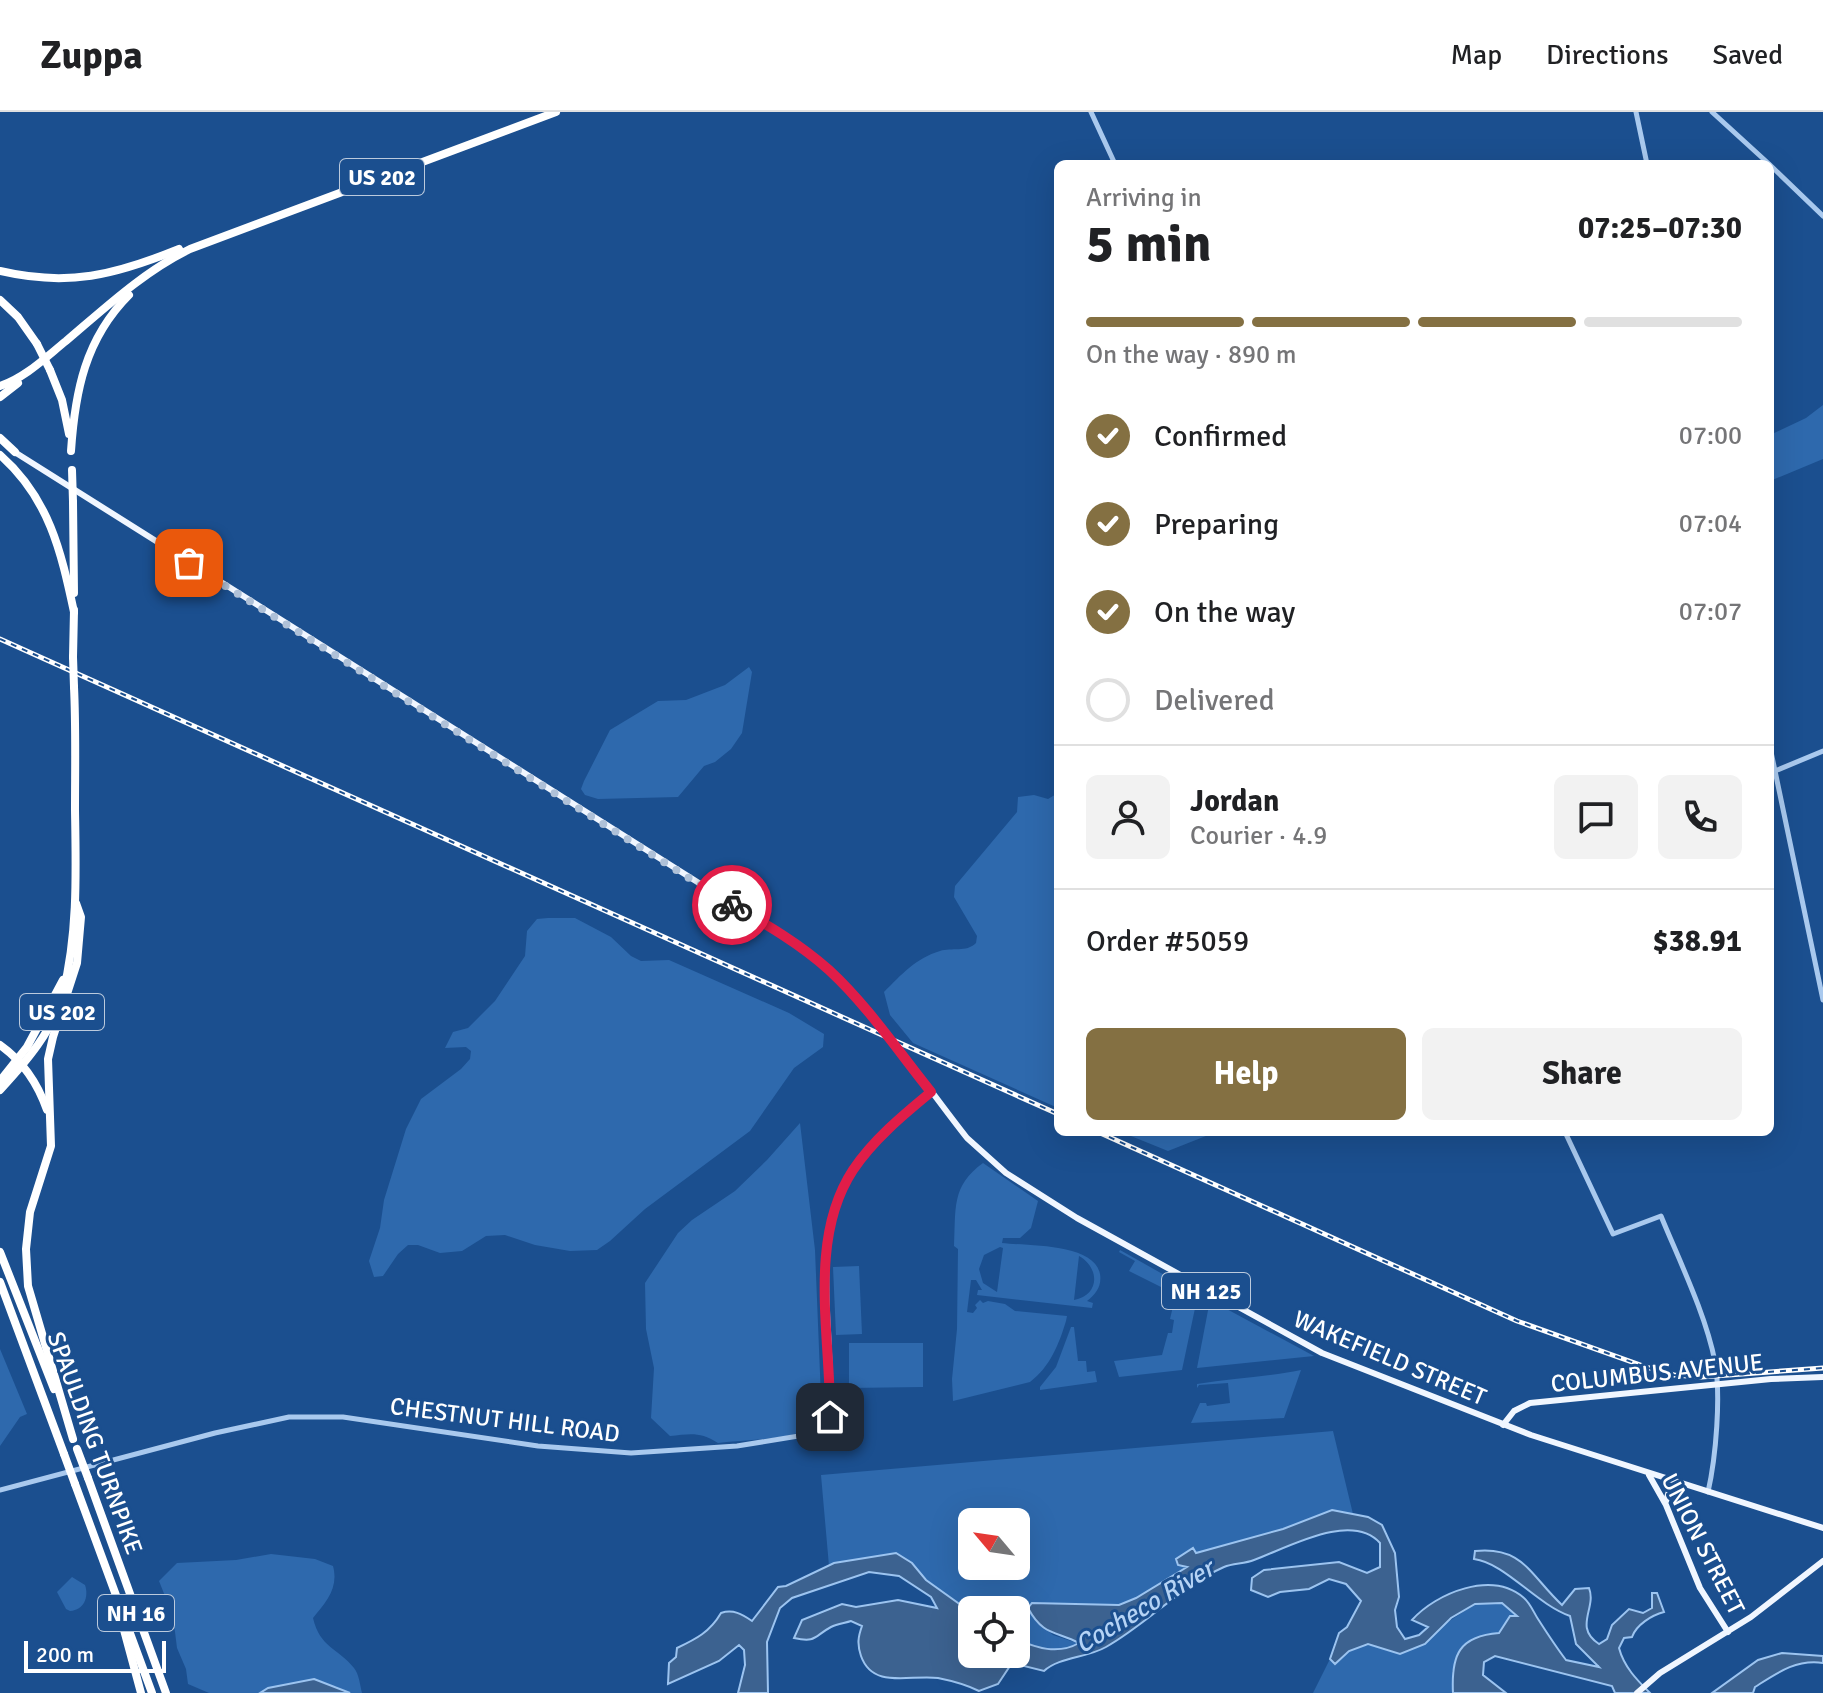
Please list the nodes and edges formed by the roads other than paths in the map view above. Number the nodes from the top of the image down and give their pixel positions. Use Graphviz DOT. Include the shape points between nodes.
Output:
graph roads {
  1 [pos="556,112"];
  2 [pos="1091,112"];
  3 [pos="1636,112"];
  4 [pos="1712,112"];
  5 [pos="1113,160"];
  6 [pos="1646,160"];
  7 [pos="1766,160"];
  8 [pos="1774,168"];
  9 [pos="1823,216"];
  10 [pos="207,242"];
  11 [pos="159,266"];
  12 [pos="0,271"];
  13 [pos="0,300"];
  14 [pos="0,308"];
  15 [pos="28,332"];
  16 [pos="49,355"];
  17 [pos="0,386"];
  18 [pos="0,398"];
  19 [pos="0,440"];
  20 [pos="71,451"];
  21 [pos="15,452"];
  22 [pos="0,455"];
  23 [pos="74,612"];
  24 [pos="1823,751"];
  25 [pos="1774,766"];
  26 [pos="1775,771"];
  27 [pos="76,903"];
  28 [pos="1823,1000"];
  29 [pos="0,1045"];
  30 [pos="20,1063"];
  31 [pos="0,1081"];
  32 [pos="0,1090"];
  33 [pos="931,1092"];
  34 [pos="52,1123"];
  35 [pos="1567,1136"];
  36 [pos="0,1252"];
  37 [pos="0,1282"];
  38 [pos="1823,1377"];
  39 [pos="1718,1384"];
  40 [pos="1503,1425"];
  41 [pos="73,1439"];
  42 [pos="1646,1472"];
  43 [pos="1684,1485"];
  44 [pos="0,1490"];
  45 [pos="1708,1492"];
  46 [pos="1666,1505"];
  47 [pos="1823,1528"];
  48 [pos="1823,1561"];
  49 [pos="110,1579"];
  50 [pos="1728,1632"];
  51 [pos="141,1693"];
  52 [pos="152,1693"];
  53 [pos="166,1693"];
  54 [pos="1637,1693"];
  1 -- 10 [label="highway, US 202"];
  2 -- 5 [label="street"];
  3 -- 6 [label="street"];
  4 -- 7 [label="street"];
  8 -- 9 [label="street"];
  10 -- 11 [label="highway, US 202"];
  10 -- 12 [label="highway" via="94,277 38,279"];
  11 -- 16 [label="highway, US 202"];
  11 -- 20 [label="highway, US 202" via="112,313 93,343 76,394"];
  13 -- 15 [label="highway"];
  14 -- 15 [label="highway, US 202"];
  15 -- 20 [label="highway, US 202, bridge" via="50,370"];
  16 -- 17 [label="highway, US 202"];
  16 -- 18 [label="highway"];
  19 -- 21 [label="highway"];
  20 -- 23 [label="highway, US 202, bridge"];
  21 -- 33 [label="main road, WAKEFIELD STREET / NH 125" via="780,933 857,999"];
  22 -- 23 [label="highway" via="42,507 58,543"];
  23 -- 27 [label="highway, US 202, bridge"];
  24 -- 26 [label="street"];
  25 -- 26 [label="street"];
  26 -- 28 [label="street"];
  27 -- 30 [label="highway, US 202" via="64,980"];
  27 -- 34 [label="highway, US 202" via="81,917 79,953 48,1059"];
  29 -- 30 [label="highway"];
  30 -- 31 [label="highway, US 202"];
  30 -- 32 [label="highway"];
  30 -- 34 [label="highway" via="37,1084"];
  33 -- 40 [label="main road, WAKEFIELD STREET / NH 125" via="997,1166 1093,1228 1322,1353"];
  33 -- 44 [label="street, CHESTNUT HILL ROAD" via="868,1151 834,1211 825,1263 829,1431 737,1446 631,1453 538,1446 343,1417 289,1417"];
  34 -- 41 [label="highway, US 202" via="49,1158 29,1217 26,1260 28,1286"];
  35 -- 39 [label="street" via="1613,1234 1661,1216 1710,1344"];
  36 -- 41 [label="highway, SPAULDING TURNPIKE / NH 16"];
  37 -- 49 [label="highway, SPAULDING TURNPIKE / NH 16, bridge"];
  38 -- 39 [label="main road, COLUMBUS AVENUE"];
  39 -- 40 [label="main road, COLUMBUS AVENUE" via="1530,1403"];
  39 -- 45 [label="street"];
  40 -- 42 [label="main road, WAKEFIELD STREET"];
  41 -- 53 [label="highway, SPAULDING TURNPIKE / NH 16, bridge"];
  42 -- 43 [label="main road, WAKEFIELD STREET"];
  42 -- 46 [label="main road, UNION STREET"];
  43 -- 45 [label="main road, WAKEFIELD STREET"];
  43 -- 46 [label="main road" via="1670,1488"];
  45 -- 47 [label="main road, WAKEFIELD STREET"];
  46 -- 50 [label="main road, UNION STREET" via="1697,1582"];
  48 -- 50 [label="main road"];
  49 -- 51 [label="highway"];
  49 -- 52 [label="highway, SPAULDING TURNPIKE / NH 16"];
  50 -- 54 [label="main road"];
}
